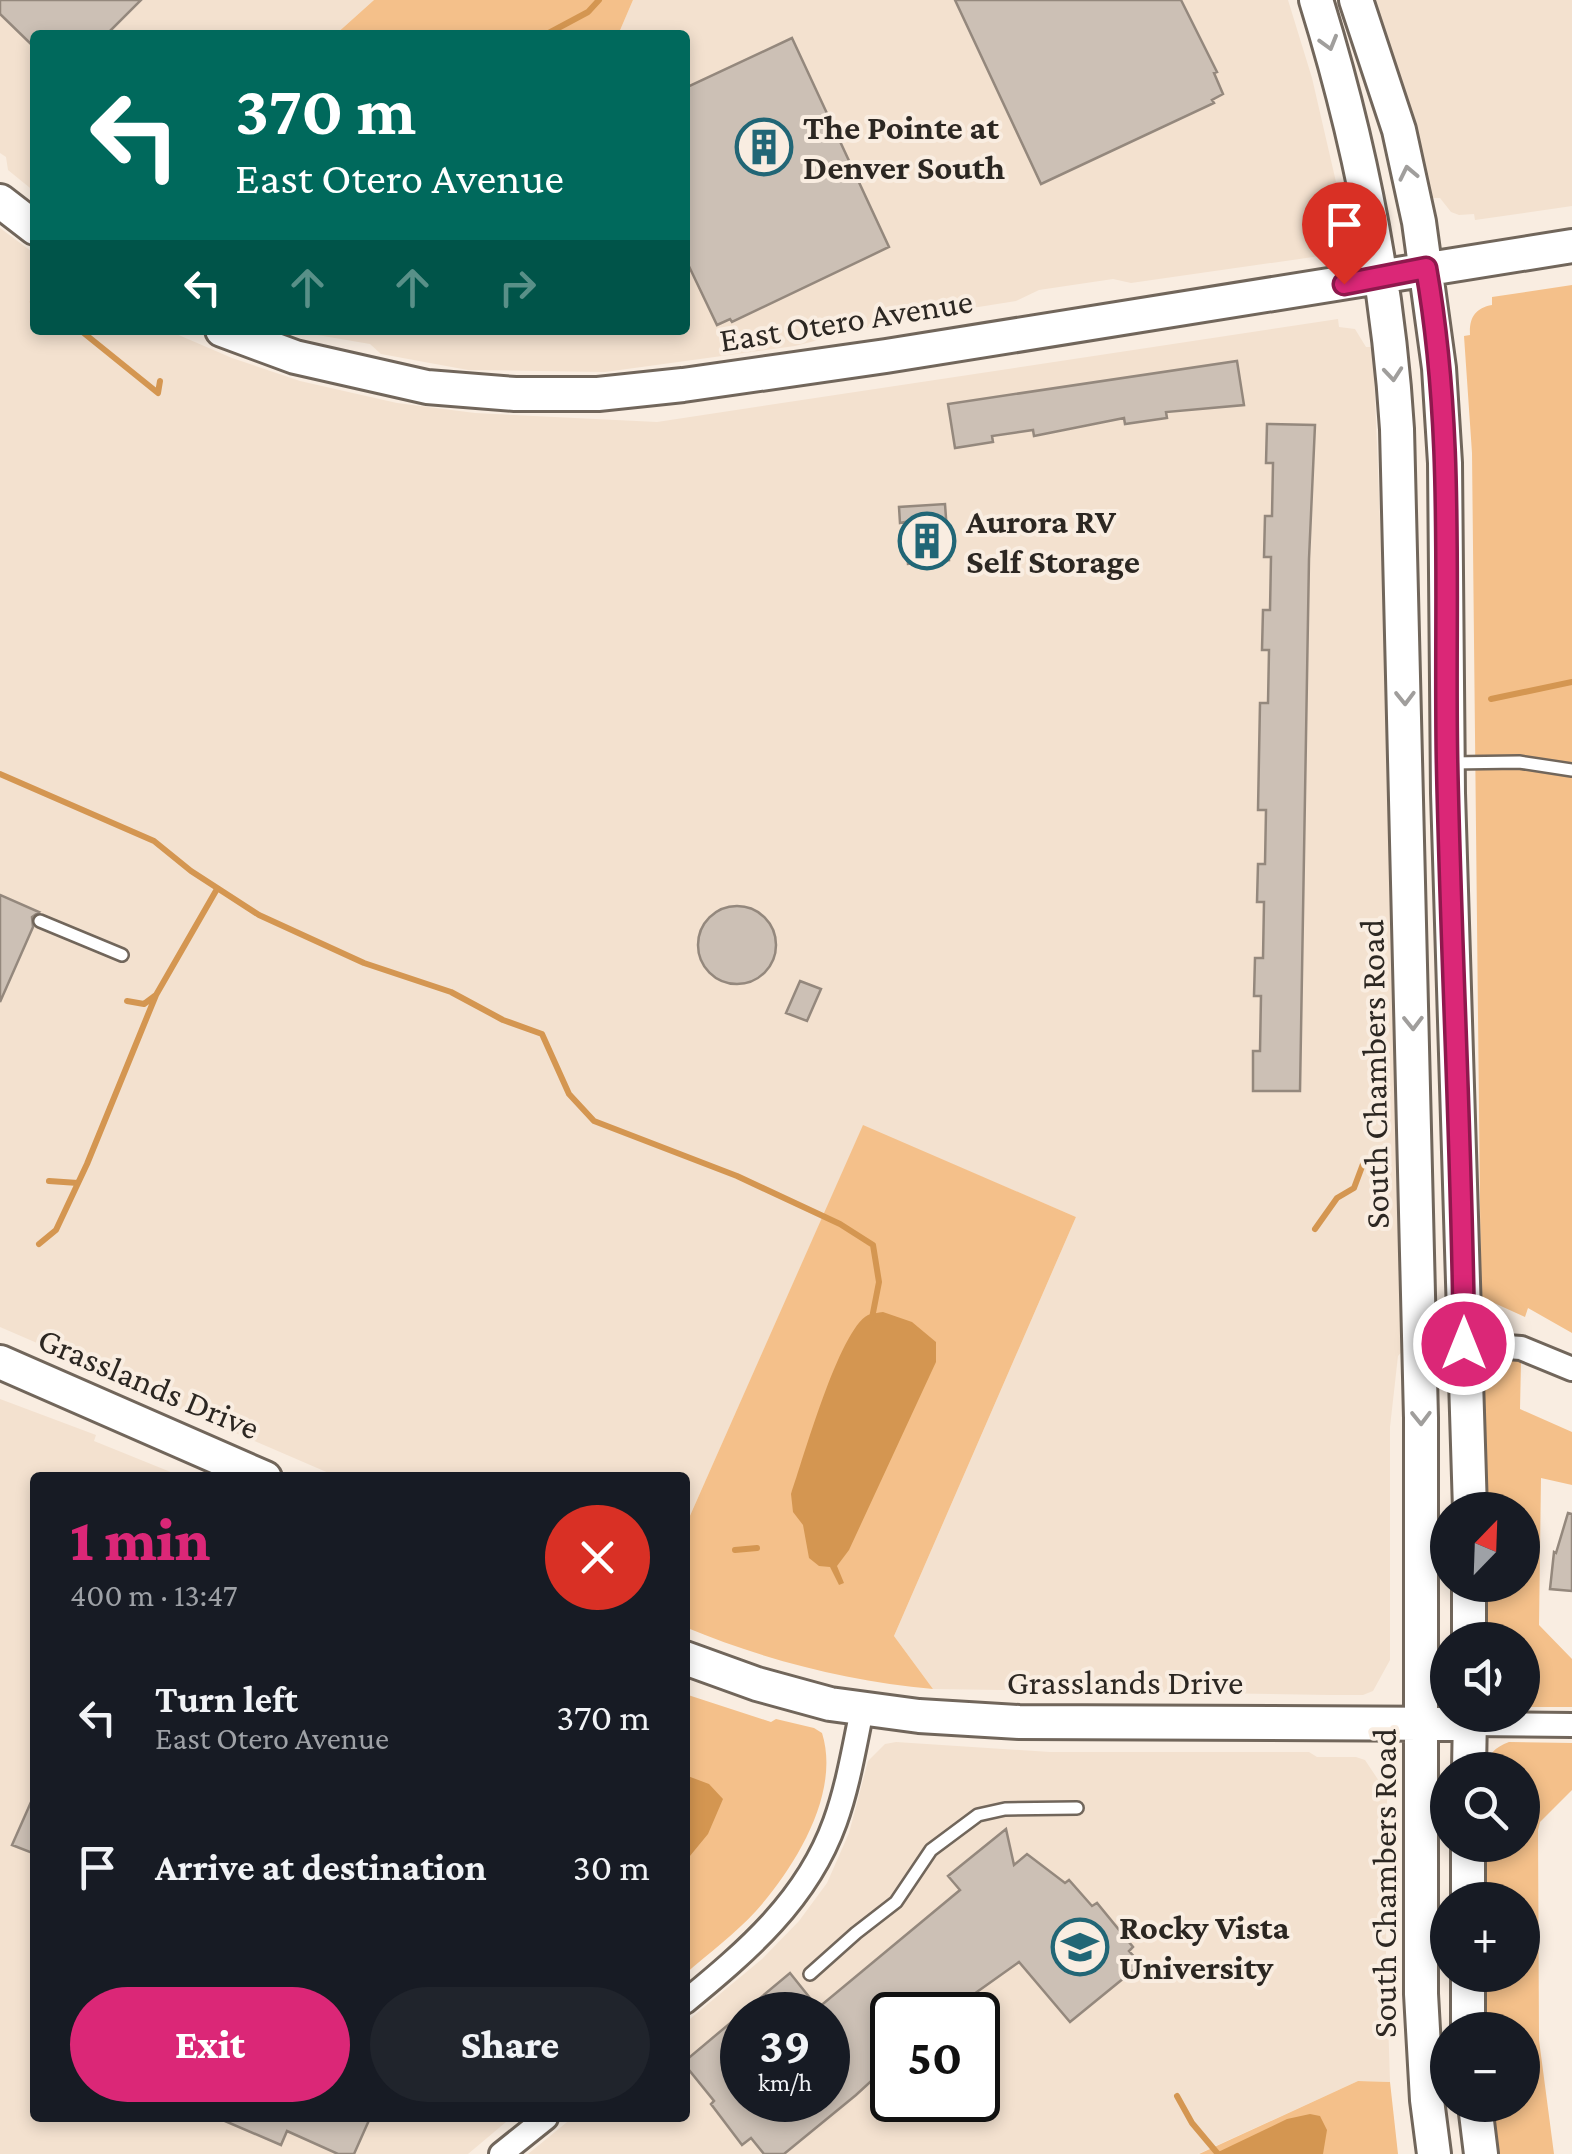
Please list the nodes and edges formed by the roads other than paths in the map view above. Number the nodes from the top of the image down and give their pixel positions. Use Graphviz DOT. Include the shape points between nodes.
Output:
graph roads {
  1 [pos="1316,0"];
  2 [pos="1356,0"];
  3 [pos="0,201"];
  4 [pos="30,224"];
  5 [pos="1572,246"];
  6 [pos="1426,268"];
  7 [pos="1384,276"];
  8 [pos="237,335"];
  9 [pos="1447,763"];
  10 [pos="1572,770"];
  11 [pos="40,921"];
  12 [pos="122,955"];
  13 [pos="1416,1153"];
  14 [pos="1464,1344"];
  15 [pos="0,1362"];
  16 [pos="1572,1369"];
  17 [pos="252,1472"];
  18 [pos="1469,1492"];
  19 [pos="690,1660"];
  20 [pos="862,1710"];
  21 [pos="1430,1723"];
  22 [pos="1540,1723"];
  23 [pos="1423,1724"];
  24 [pos="1572,1725"];
  25 [pos="1077,1808"];
  26 [pos="810,1974"];
  27 [pos="690,1998"];
  28 [pos="541,2122"];
  29 [pos="1477,2122"];
  30 [pos="502,2154"];
  31 [pos="1434,2154"];
  32 [pos="1481,2154"];
  1 -- 7 [label="main road, South Chambers Road, one-way"];
  6 -- 2 [label="main road, one-way" via="1399,130"];
  3 -- 4 [label="main road"];
  5 -- 6 [label="main road, East Otero Avenue"];
  6 -- 7 [label="main road, East Otero Avenue"];
  6 -- 9 [label="main road" via="1444,436"];
  7 -- 8 [label="main road, East Otero Avenue" via="886,356 598,394 427,387 325,365"];
  7 -- 13 [label="main road, South Chambers Road, one-way" via="1397,429"];
  9 -- 10 [label="lane" via="1519,762"];
  9 -- 14 [label="main road"];
  11 -- 12 [label="lane"];
  13 -- 14 [label="main road" via="1434,1212 1440,1327"];
  13 -- 23 [label="main road, South Chambers Road, one-way"];
  14 -- 16 [label="street" via="1521,1348"];
  14 -- 18 [label="main road"];
  15 -- 17 [label="main road, Grasslands Drive"];
  19 -- 20 [label="main road, Grasslands Drive"];
  20 -- 23 [label="main road, Grasslands Drive" via="987,1721"];
  20 -- 27 [label="street" via="841,1804 812,1871 773,1926"];
  21 -- 23 [label="main road, Grasslands Drive"];
  22 -- 24 [label="street, Grasslands Drive"];
  23 -- 31 [label="main road, South Chambers Road" via="1421,1994"];
  25 -- 26 [label="lane" via="1005,1808 978,1815 923,1859 896,1902"];
  28 -- 30 [label="street"];
  29 -- 32 [label="main road"];
}
